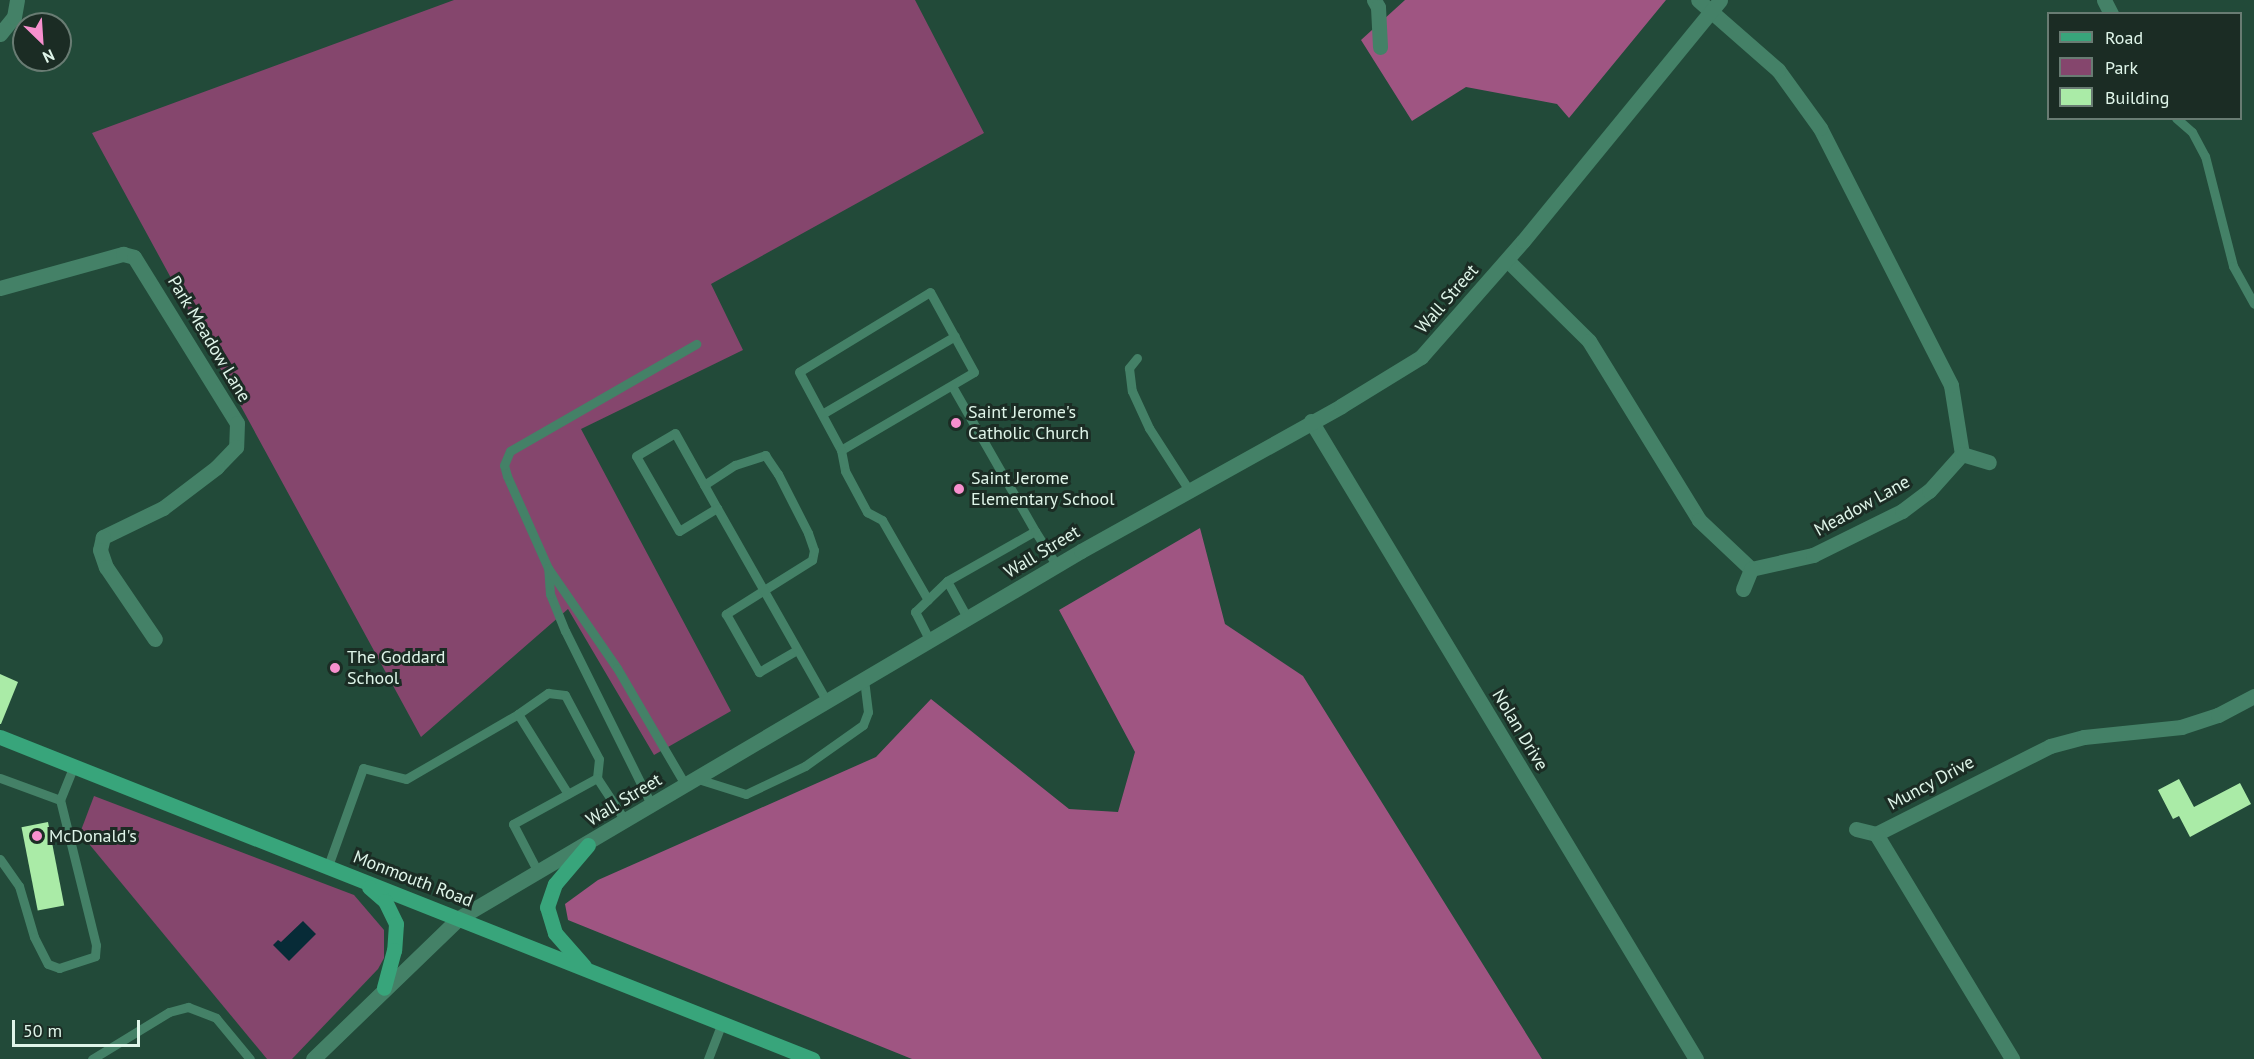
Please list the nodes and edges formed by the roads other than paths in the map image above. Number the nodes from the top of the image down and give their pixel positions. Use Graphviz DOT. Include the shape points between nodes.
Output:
graph roads {
  1 [pos="17,0"];
  2 [pos="1374,0"];
  3 [pos="1698,0"];
  4 [pos="1716,5"];
  5 [pos="0,34"];
  6 [pos="1380,47"];
  7 [pos="2178,120"];
  8 [pos="1507,260"];
  9 [pos="0,288"];
  10 [pos="2254,304"];
  11 [pos="955,336"];
  12 [pos="696,344"];
  13 [pos="1137,358"];
  14 [pos="952,386"];
  15 [pos="822,414"];
  16 [pos="1311,421"];
  17 [pos="841,450"];
  18 [pos="1962,454"];
  19 [pos="1989,462"];
  20 [pos="704,485"];
  21 [pos="1189,490"];
  22 [pos="717,508"];
  23 [pos="1035,531"];
  24 [pos="1057,566"];
  25 [pos="548,568"];
  26 [pos="1751,569"];
  27 [pos="947,582"];
  28 [pos="1743,589"];
  29 [pos="765,592"];
  30 [pos="928,600"];
  31 [pos="968,619"];
  32 [pos="155,639"];
  33 [pos="930,641"];
  34 [pos="797,650"];
  35 [pos="864,680"];
  36 [pos="2254,696"];
  37 [pos="827,702"];
  38 [pos="518,714"];
  39 [pos="0,737"];
  40 [pos="74,765"];
  41 [pos="0,778"];
  42 [pos="597,778"];
  43 [pos="692,782"];
  44 [pos="568,794"];
  45 [pos="60,800"];
  46 [pos="652,806"];
  47 [pos="626,822"];
  48 [pos="1856,829"];
  49 [pos="1876,834"];
  50 [pos="588,845"];
  51 [pos="0,859"];
  52 [pos="0,864"];
  53 [pos="328,866"];
  54 [pos="538,872"];
  55 [pos="12,877"];
  56 [pos="357,878"];
  57 [pos="459,918"];
  58 [pos="586,968"];
  59 [pos="384,988"];
  60 [pos="723,1023"];
  61 [pos="92,1059"];
  62 [pos="250,1059"];
  63 [pos="313,1059"];
  64 [pos="708,1059"];
  65 [pos="812,1059"];
  66 [pos="1696,1059"];
  67 [pos="2012,1059"];
  1 -- 5 [label="street" via="14,17"];
  2 -- 6 [label="street"];
  3 -- 4 [label="street"];
  4 -- 8 [label="street, Wall Street"];
  4 -- 18 [label="street" via="1778,70 1820,128 1951,385"];
  7 -- 10 [label="lane" via="2192,132 2205,156 2234,266"];
  8 -- 16 [label="street, Wall Street" via="1421,357"];
  8 -- 26 [label="street" via="1589,341 1699,520"];
  9 -- 32 [label="street, Park Meadow Lane" via="123,254 134,257 237,423 236,447 217,467 163,508 103,537 100,550 106,567"];
  11 -- 14 [label="lane" via="974,372"];
  11 -- 15 [label="lane"];
  11 -- 15 [label="lane" via="930,292 799,372"];
  12 -- 25 [label="lane" via="510,451 504,465 507,476"];
  13 -- 21 [label="lane" via="1129,368 1132,391 1149,428"];
  14 -- 17 [label="lane"];
  14 -- 23 [label="lane"];
  15 -- 17 [label="lane"];
  16 -- 21 [label="street, Wall Street"];
  16 -- 66 [label="street, Nolan Drive"];
  17 -- 30 [label="lane" via="845,471 867,512 882,520"];
  18 -- 19 [label="street"];
  18 -- 26 [label="street, Meadow Lane" via="1929,491 1902,511 1813,555"];
  20 -- 22 [label="lane"];
  20 -- 22 [label="lane" via="675,433 636,456 679,531"];
  20 -- 29 [label="lane" via="735,465 765,455 778,474 814,550 812,560"];
  21 -- 24 [label="street, Wall Street"];
  22 -- 29 [label="lane"];
  23 -- 24 [label="lane"];
  23 -- 27 [label="lane"];
  24 -- 31 [label="street, Wall Street"];
  25 -- 43 [label="lane" via="560,580"];
  25 -- 46 [label="lane" via="550,594 569,640"];
  26 -- 28 [label="street"];
  27 -- 30 [label="lane"];
  27 -- 31 [label="lane"];
  29 -- 34 [label="lane"];
  29 -- 34 [label="lane" via="726,614 759,672"];
  30 -- 33 [label="lane" via="915,612"];
  31 -- 33 [label="street, Wall Street"];
  33 -- 35 [label="street, Wall Street"];
  34 -- 37 [label="lane"];
  35 -- 37 [label="street, Wall Street"];
  35 -- 43 [label="lane" via="868,712 863,725 805,766 746,794"];
  36 -- 49 [label="street, Muncy Drive" via="2218,715 2181,727 2084,737 2050,746"];
  37 -- 43 [label="street, Wall Street"];
  38 -- 42 [label="lane" via="548,693 565,695 599,759"];
  38 -- 44 [label="lane"];
  38 -- 53 [label="lane" via="406,779 363,768"];
  39 -- 40 [label="main road, Monmouth Road"];
  40 -- 45 [label="lane"];
  40 -- 53 [label="main road, Monmouth Road"];
  41 -- 45 [label="lane"];
  42 -- 44 [label="lane"];
  42 -- 47 [label="lane"];
  43 -- 46 [label="street, Wall Street"];
  44 -- 54 [label="lane" via="513,824"];
  45 -- 55 [label="lane" via="96,945 95,956 59,968 48,964"];
  46 -- 47 [label="street, Wall Street"];
  47 -- 50 [label="street, Wall Street"];
  48 -- 49 [label="street"];
  49 -- 67 [label="street, Muncy Drive"];
  50 -- 54 [label="street, Wall Street"];
  50 -- 58 [label="main road" via="555,884 547,907 555,933"];
  51 -- 55 [label="lane"];
  52 -- 55 [label="lane"];
  53 -- 56 [label="main road, Monmouth Road"];
  54 -- 57 [label="street, Wall Street"];
  56 -- 57 [label="main road, Monmouth Road"];
  56 -- 59 [label="main road" via="385,901 396,924"];
  57 -- 58 [label="main road, Monmouth Road"];
  57 -- 59 [label="street, Wall Street"];
  58 -- 60 [label="main road, Monmouth Road"];
  59 -- 63 [label="street, Wall Street"];
  60 -- 64 [label="lane"];
  60 -- 65 [label="main road, Monmouth Road"];
  61 -- 62 [label="lane" via="170,1012 188,1006 216,1018"];
}
